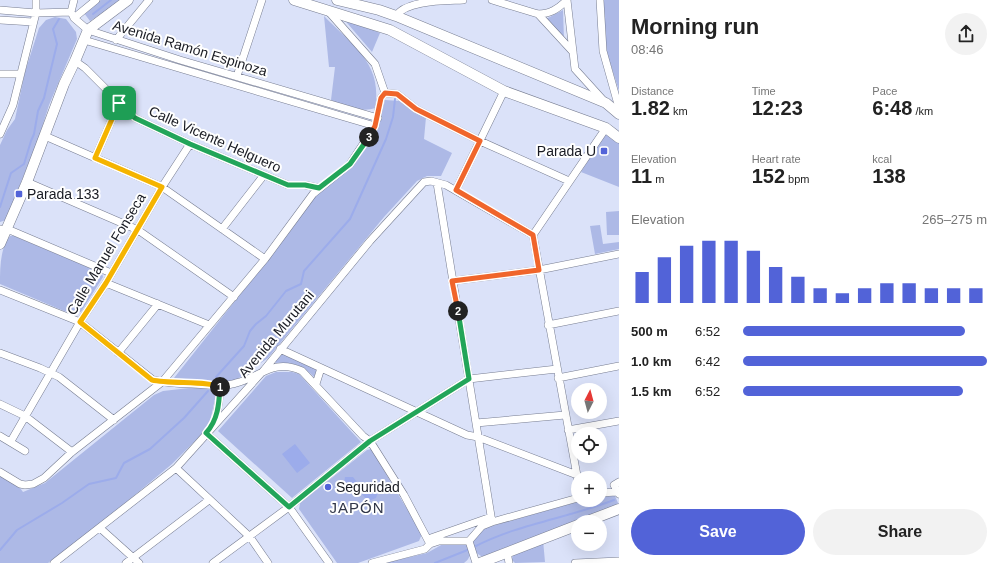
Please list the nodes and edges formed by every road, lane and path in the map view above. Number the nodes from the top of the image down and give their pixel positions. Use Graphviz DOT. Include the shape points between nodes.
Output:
graph roads {
  1 [pos="36,0"];
  2 [pos="74,0"];
  3 [pos="96,0"];
  4 [pos="128,0"];
  5 [pos="149,0"];
  6 [pos="262,0"];
  7 [pos="294,0"];
  8 [pos="337,0"];
  9 [pos="439,0"];
  10 [pos="463,0"];
  11 [pos="492,0"];
  12 [pos="567,0"];
  13 [pos="600,0"];
  14 [pos="315,4"];
  15 [pos="0,10"];
  16 [pos="328,10"];
  17 [pos="36,13"];
  18 [pos="538,14"];
  19 [pos="73,15"];
  20 [pos="396,16"];
  21 [pos="0,20"];
  22 [pos="33,22"];
  23 [pos="86,35"];
  24 [pos="116,40"];
  25 [pos="573,52"];
  26 [pos="75,61"];
  27 [pos="0,74"];
  28 [pos="20,74"];
  29 [pos="237,76"];
  30 [pos="504,91"];
  31 [pos="385,93"];
  32 [pos="119,103"];
  33 [pos="606,103"];
  34 [pos="619,108"];
  35 [pos="619,114"];
  36 [pos="378,118"];
  37 [pos="2,125"];
  38 [pos="375,126"];
  39 [pos="606,128"];
  40 [pos="0,134"];
  41 [pos="45,136"];
  42 [pos="619,138"];
  43 [pos="480,141"];
  44 [pos="190,144"];
  45 [pos="95,158"];
  46 [pos="264,175"];
  47 [pos="569,181"];
  48 [pos="27,182"];
  49 [pos="437,183"];
  50 [pos="162,187"];
  51 [pos="319,188"];
  52 [pos="456,190"];
  53 [pos="3,229"];
  54 [pos="222,229"];
  55 [pos="138,230"];
  56 [pos="533,235"];
  57 [pos="0,244"];
  58 [pos="619,254"];
  59 [pos="265,259"];
  60 [pos="539,270"];
  61 [pos="111,273"];
  62 [pos="452,281"];
  63 [pos="106,283"];
  64 [pos="0,290"];
  65 [pos="234,297"];
  66 [pos="158,304"];
  67 [pos="619,311"];
  68 [pos="80,322"];
  69 [pos="209,324"];
  70 [pos="548,325"];
  71 [pos="280,349"];
  72 [pos="0,353"];
  73 [pos="118,353"];
  74 [pos="619,366"];
  75 [pos="321,368"];
  76 [pos="264,370"];
  77 [pos="556,370"];
  78 [pos="51,372"];
  79 [pos="558,378"];
  80 [pos="469,379"];
  81 [pos="162,382"];
  82 [pos="316,384"];
  83 [pos="220,386"];
  84 [pos="0,404"];
  85 [pos="418,412"];
  86 [pos="565,415"];
  87 [pos="25,416"];
  88 [pos="114,420"];
  89 [pos="619,421"];
  90 [pos="476,422"];
  91 [pos="214,424"];
  92 [pos="568,430"];
  93 [pos="206,433"];
  94 [pos="0,436"];
  95 [pos="478,437"];
  96 [pos="11,441"];
  97 [pos="370,441"];
  98 [pos="25,451"];
  99 [pos="72,452"];
  100 [pos="176,468"];
  101 [pos="576,471"];
  102 [pos="0,472"];
  103 [pos="571,476"];
  104 [pos="619,482"];
  105 [pos="607,493"];
  106 [pos="618,493"];
  107 [pos="209,500"];
  108 [pos="571,500"];
  109 [pos="289,507"];
  110 [pos="619,509"];
  111 [pos="603,515"];
  112 [pos="492,519"];
  113 [pos="100,528"];
  114 [pos="571,528"];
  115 [pos="250,537"];
  116 [pos="429,541"];
  117 [pos="470,543"];
  118 [pos="507,552"];
  119 [pos="133,558"];
  120 [pos="619,561"];
  121 [pos="54,563"];
  122 [pos="126,563"];
  123 [pos="139,563"];
  124 [pos="213,563"];
  125 [pos="268,563"];
  126 [pos="329,563"];
  127 [pos="372,563"];
  128 [pos="476,563"];
  129 [pos="480,563"];
  130 [pos="509,563"];
  131 [pos="575,563"];
  1 -- 17 [label="street"];
  2 -- 19 [label="street"];
  3 -- 19 [label="street"];
  4 -- 23 [label="street"];
  5 -- 24 [label="street"];
  6 -- 29 [label="street"];
  7 -- 14 [label="street"];
  8 -- 20 [label="street"];
  9 -- 10 [label="street"];
  9 -- 20 [label="street" via="406,6 399,10"];
  11 -- 18 [label="street"];
  12 -- 18 [label="street" via="553,11"];
  12 -- 25 [label="street"];
  13 -- 34 [label="street" via="603,51"];
  14 -- 16 [label="street"];
  15 -- 17 [label="street"];
  16 -- 30 [label="street" via="390,30"];
  16 -- 31 [label="street" via="375,64"];
  17 -- 19 [label="street"];
  17 -- 22 [label="street"];
  18 -- 25 [label="street"];
  19 -- 23 [label="street, Avenida Ramón Espinoza"];
  20 -- 33 [label="street"];
  21 -- 22 [label="street"];
  22 -- 28 [label="street"];
  23 -- 24 [label="street, Avenida Ramón Espinoza"];
  23 -- 26 [label="street"];
  23 -- 38 [label="street, Avenida Ramón Espinoza"];
  24 -- 29 [label="street, Avenida Ramón Espinoza"];
  25 -- 33 [label="street" via="575,69"];
  26 -- 32 [label="street, Calle Vicente Helguero"];
  26 -- 41 [label="street"];
  27 -- 28 [label="street"];
  28 -- 37 [label="street" via="13,104"];
  29 -- 36 [label="street, Avenida Ramón Espinoza"];
  30 -- 39 [label="street"];
  30 -- 43 [label="street"];
  31 -- 36 [label="street" via="381,98"];
  31 -- 43 [label="street" via="397,94 416,109"];
  32 -- 44 [label="street, Calle Vicente Helguero" via="135,118"];
  32 -- 45 [label="street"];
  33 -- 35 [label="street"];
  36 -- 38 [label="street"];
  37 -- 40 [label="street"];
  38 -- 51 [label="street" via="350,164"];
  39 -- 42 [label="street"];
  39 -- 47 [label="street"];
  41 -- 45 [label="street"];
  41 -- 48 [label="street"];
  43 -- 47 [label="street"];
  43 -- 52 [label="street"];
  44 -- 46 [label="street, Calle Vicente Helguero"];
  44 -- 50 [label="street, Calle Manuel Fonseca"];
  45 -- 50 [label="street"];
  46 -- 51 [label="street, Calle Vicente Helguero" via="288,185"];
  46 -- 54 [label="street"];
  47 -- 56 [label="street"];
  48 -- 53 [label="street"];
  48 -- 55 [label="street"];
  49 -- 52 [label="street"];
  49 -- 62 [label="street"];
  49 -- 71 [label="street, Avenida Murutani" via="424,182 420,185"];
  50 -- 54 [label="street"];
  50 -- 55 [label="street, Calle Manuel Fonseca"];
  51 -- 59 [label="street"];
  52 -- 56 [label="street"];
  53 -- 57 [label="street"];
  53 -- 61 [label="street"];
  54 -- 59 [label="street"];
  55 -- 61 [label="street, Calle Manuel Fonseca"];
  55 -- 65 [label="street"];
  56 -- 60 [label="street"];
  58 -- 60 [label="street"];
  59 -- 65 [label="street"];
  60 -- 62 [label="street"];
  60 -- 70 [label="street"];
  61 -- 63 [label="street, Calle Manuel Fonseca"];
  62 -- 80 [label="street"];
  63 -- 66 [label="street"];
  63 -- 68 [label="street, Calle Manuel Fonseca"];
  64 -- 68 [label="street"];
  65 -- 69 [label="street"];
  66 -- 69 [label="street"];
  66 -- 73 [label="street"];
  67 -- 70 [label="street"];
  68 -- 73 [label="street"];
  68 -- 78 [label="street, Calle Manuel Fonseca"];
  69 -- 81 [label="street"];
  70 -- 77 [label="street"];
  71 -- 75 [label="street"];
  71 -- 76 [label="street, Avenida Murutani"];
  72 -- 78 [label="street"];
  73 -- 81 [label="street" via="152,380"];
  74 -- 79 [label="street"];
  75 -- 82 [label="street"];
  75 -- 85 [label="street"];
  76 -- 82 [label="street" via="280,366 296,368"];
  76 -- 83 [label="street" via="237,383"];
  76 -- 91 [label="street, Avenida Murutani"];
  77 -- 79 [label="street"];
  77 -- 80 [label="street"];
  78 -- 87 [label="street, Calle Manuel Fonseca"];
  78 -- 88 [label="street"];
  79 -- 86 [label="street"];
  80 -- 85 [label="street"];
  80 -- 90 [label="street"];
  81 -- 83 [label="street"];
  81 -- 88 [label="street"];
  82 -- 97 [label="street"];
  83 -- 91 [label="street"];
  84 -- 87 [label="street"];
  85 -- 95 [label="street" via="467,435"];
  85 -- 97 [label="street"];
  86 -- 90 [label="street"];
  86 -- 92 [label="street"];
  87 -- 96 [label="street, Calle Manuel Fonseca"];
  87 -- 99 [label="street"];
  88 -- 99 [label="street"];
  89 -- 92 [label="street"];
  90 -- 95 [label="street"];
  91 -- 93 [label="street, Avenida Murutani"];
  92 -- 101 [label="street"];
  93 -- 100 [label="street, Avenida Murutani"];
  93 -- 109 [label="street"];
  94 -- 96 [label="street"];
  95 -- 103 [label="street"];
  95 -- 112 [label="street"];
  96 -- 98 [label="street"];
  97 -- 109 [label="street"];
  97 -- 116 [label="street"];
  99 -- 102 [label="street" via="34,484 20,484"];
  100 -- 107 [label="street"];
  100 -- 113 [label="street, Avenida Murutani"];
  104 -- 106 [label="street" via="614,485"];
  105 -- 106 [label="street"];
  107 -- 115 [label="street"];
  107 -- 119 [label="street"];
  108 -- 112 [label="street"];
  109 -- 115 [label="street"];
  109 -- 126 [label="street"];
  110 -- 111 [label="street"];
  112 -- 116 [label="street"];
  112 -- 117 [label="street" via="482,526"];
  113 -- 119 [label="street"];
  113 -- 121 [label="street, Avenida Murutani"];
  114 -- 118 [label="street"];
  115 -- 124 [label="street"];
  115 -- 125 [label="street"];
  116 -- 117 [label="street"];
  116 -- 127 [label="street" via="424,549"];
  117 -- 128 [label="street"];
  118 -- 129 [label="street"];
  118 -- 130 [label="street"];
  119 -- 122 [label="street"];
  119 -- 123 [label="street"];
  120 -- 131 [label="street"];
}
